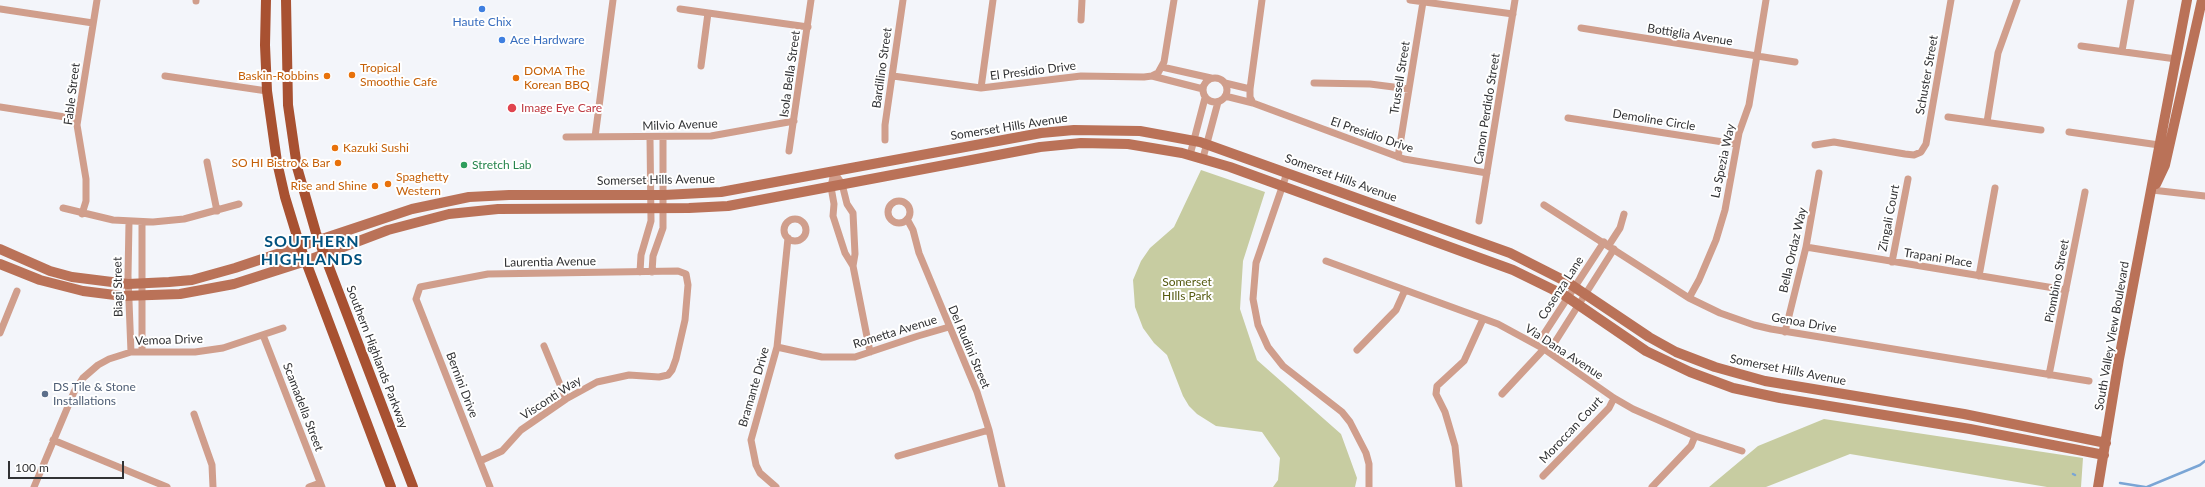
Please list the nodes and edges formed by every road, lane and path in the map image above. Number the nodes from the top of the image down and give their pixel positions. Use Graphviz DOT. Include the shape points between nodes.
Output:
graph roads {
  1 [pos="97,0"];
  2 [pos="266,0"];
  3 [pos="286,0"];
  4 [pos="613,0"];
  5 [pos="811,0"];
  6 [pos="903,0"];
  7 [pos="993,0"];
  8 [pos="1082,0"];
  9 [pos="1174,0"];
  10 [pos="1262,0"];
  11 [pos="1410,0"];
  12 [pos="1516,0"];
  13 [pos="1766,0"];
  14 [pos="1951,0"];
  15 [pos="2017,0"];
  16 [pos="2131,0"];
  17 [pos="2187,0"];
  18 [pos="2202,0"];
  19 [pos="1423,2"];
  20 [pos="0,9"];
  21 [pos="680,9"];
  22 [pos="708,13"];
  23 [pos="1513,14"];
  24 [pos="1081,20"];
  25 [pos="93,23"];
  26 [pos="808,27"];
  27 [pos="1582,28"];
  28 [pos="2081,46"];
  29 [pos="2122,51"];
  30 [pos="1757,57"];
  31 [pos="2176,59"];
  32 [pos="1794,62"];
  33 [pos="701,66"];
  34 [pos="1157,72"];
  35 [pos="165,76"];
  36 [pos="893,76"];
  37 [pos="1211,78"];
  38 [pos="1225,83"];
  39 [pos="1314,83"];
  40 [pos="981,88"];
  41 [pos="1250,88"];
  42 [pos="1203,89"];
  43 [pos="1409,89"];
  44 [pos="267,91"];
  45 [pos="1225,96"];
  46 [pos="1205,98"];
  47 [pos="1252,100"];
  48 [pos="1218,102"];
  49 [pos="0,108"];
  50 [pos="1948,117"];
  51 [pos="1568,118"];
  52 [pos="78,119"];
  53 [pos="794,121"];
  54 [pos="1986,122"];
  55 [pos="2041,130"];
  56 [pos="2069,132"];
  57 [pos="566,137"];
  58 [pos="595,137"];
  59 [pos="650,138"];
  60 [pos="663,138"];
  61 [pos="886,140"];
  62 [pos="1194,141"];
  63 [pos="1207,144"];
  64 [pos="1736,144"];
  65 [pos="2159,145"];
  66 [pos="1814,146"];
  67 [pos="790,150"];
  68 [pos="1190,155"];
  69 [pos="1398,157"];
  70 [pos="1203,158"];
  71 [pos="207,162"];
  72 [pos="834,172"];
  73 [pos="1287,173"];
  74 [pos="1487,173"];
  75 [pos="1819,173"];
  76 [pos="1908,180"];
  77 [pos="842,184"];
  78 [pos="831,186"];
  79 [pos="1282,186"];
  80 [pos="1995,188"];
  81 [pos="2152,190"];
  82 [pos="2085,192"];
  83 [pos="517,195"];
  84 [pos="651,195"];
  85 [pos="664,195"];
  86 [pos="2205,196"];
  87 [pos="239,204"];
  88 [pos="1544,205"];
  89 [pos="63,208"];
  90 [pos="651,208"];
  91 [pos="664,208"];
  92 [pos="517,209"];
  93 [pos="217,211"];
  94 [pos="82,214"];
  95 [pos="1624,214"];
  96 [pos="907,219"];
  97 [pos="1479,221"];
  98 [pos="129,222"];
  99 [pos="142,222"];
  100 [pos="788,238"];
  101 [pos="318,240"];
  102 [pos="1609,245"];
  103 [pos="300,246"];
  104 [pos="1806,247"];
  105 [pos="0,249"];
  106 [pos="324,254"];
  107 [pos="306,261"];
  108 [pos="1326,262"];
  109 [pos="1892,262"];
  110 [pos="0,264"];
  111 [pos="853,266"];
  112 [pos="640,272"];
  113 [pos="652,272"];
  114 [pos="1979,276"];
  115 [pos="128,284"];
  116 [pos="141,284"];
  117 [pos="1575,287"];
  118 [pos="1405,290"];
  119 [pos="2066,290"];
  120 [pos="17,291"];
  121 [pos="417,292"];
  122 [pos="1585,294"];
  123 [pos="129,296"];
  124 [pos="141,296"];
  125 [pos="1568,298"];
  126 [pos="1689,298"];
  127 [pos="1578,305"];
  128 [pos="1483,319"];
  129 [pos="949,327"];
  130 [pos="1,328"];
  131 [pos="283,328"];
  132 [pos="1785,332"];
  133 [pos="263,335"];
  134 [pos="544,346"];
  135 [pos="778,347"];
  136 [pos="1544,349"];
  137 [pos="1357,350"];
  138 [pos="131,352"];
  139 [pos="142,352"];
  140 [pos="870,352"];
  141 [pos="668,375"];
  142 [pos="2049,375"];
  143 [pos="2089,381"];
  144 [pos="1502,394"];
  145 [pos="1614,398"];
  146 [pos="566,399"];
  147 [pos="194,414"];
  148 [pos="989,430"];
  149 [pos="1695,436"];
  150 [pos="53,440"];
  151 [pos="2106,443"];
  152 [pos="1742,451"];
  153 [pos="2104,455"];
  154 [pos="898,456"];
  155 [pos="480,461"];
  156 [pos="1543,476"];
  157 [pos="321,485"];
  158 [pos="34,487"];
  159 [pos="167,487"];
  160 [pos="213,487"];
  161 [pos="309,487"];
  162 [pos="391,487"];
  163 [pos="413,487"];
  164 [pos="490,487"];
  165 [pos="776,487"];
  166 [pos="1002,487"];
  167 [pos="1369,487"];
  168 [pos="1459,487"];
  169 [pos="1652,487"];
  170 [pos="2098,487"];
  1 -- 25 [label="street, Fable Street"];
  2 -- 44 [label="main road"];
  3 -- 101 [label="main road, Southern Highlands Parkway" via="288,105 297,167"];
  4 -- 58 [label="street"];
  5 -- 26 [label="street, Isola Bella Street"];
  6 -- 36 [label="street, Bardilino Street"];
  7 -- 40 [label="street"];
  8 -- 24 [label="street"];
  9 -- 34 [label="street" via="1167,53"];
  10 -- 41 [label="street"];
  11 -- 19 [label="street"];
  12 -- 23 [label="street, Canon Perdido Street"];
  13 -- 30 [label="street, La Spezia Way"];
  14 -- 66 [label="street, Schuster Street" via="1926,144 1921,152 1914,155 1905,154 1834,142"];
  15 -- 54 [label="street" via="1998,53"];
  16 -- 29 [label="street"];
  17 -- 31 [label="main road, South Valley View Boulevard"];
  18 -- 81 [label="main road, South Valley View Boulevard" via="2165,165"];
  19 -- 23 [label="street"];
  19 -- 43 [label="street, Trussell Street"];
  20 -- 25 [label="street"];
  21 -- 22 [label="street"];
  22 -- 26 [label="street"];
  22 -- 33 [label="street"];
  23 -- 74 [label="street, Canon Perdido Street"];
  25 -- 52 [label="street, Fable Street"];
  26 -- 53 [label="street, Isola Bella Street"];
  27 -- 30 [label="street, Bottiglia Avenue"];
  28 -- 29 [label="street"];
  29 -- 31 [label="street"];
  30 -- 32 [label="street, Bottiglia Avenue"];
  30 -- 64 [label="street, La Spezia Way" via="1749,105"];
  31 -- 65 [label="main road, South Valley View Boulevard"];
  34 -- 37 [label="street, El Presidio Drive"];
  34 -- 40 [label="street, El Presidio Drive" via="1144,78 1081,76"];
  34 -- 42 [label="street, El Presidio Drive"];
  35 -- 44 [label="street"];
  36 -- 40 [label="street, El Presidio Drive"];
  36 -- 61 [label="street, Bardilino Street" via="885,125"];
  37 -- 38 [label="street" via="1218,78"];
  37 -- 42 [label="street" via="1204,84"];
  38 -- 41 [label="street"];
  38 -- 45 [label="street"];
  39 -- 43 [label="street" via="1370,84"];
  41 -- 47 [label="street"];
  42 -- 46 [label="street"];
  43 -- 69 [label="street, Trussell Street"];
  44 -- 103 [label="main road" via="277,162"];
  45 -- 47 [label="street, El Presidio Drive"];
  45 -- 48 [label="street"];
  46 -- 48 [label="street"];
  46 -- 62 [label="street"];
  47 -- 69 [label="street, El Presidio Drive"];
  48 -- 63 [label="street"];
  49 -- 52 [label="street"];
  50 -- 54 [label="street"];
  51 -- 64 [label="street, Demoline Circle"];
  52 -- 94 [label="street, Fable Street" via="86,179 86,201"];
  53 -- 60 [label="street, Milvio Avenue" via="711,136"];
  53 -- 67 [label="street, Isola Bella Street"];
  54 -- 55 [label="street"];
  56 -- 65 [label="street"];
  57 -- 58 [label="street, Milvio Avenue"];
  58 -- 59 [label="street, Milvio Avenue"];
  59 -- 60 [label="street, Milvio Avenue"];
  59 -- 84 [label="street"];
  60 -- 85 [label="street"];
  62 -- 63 [label="main road, Somerset Hills Avenue"];
  62 -- 68 [label="street"];
  62 -- 72 [label="main road, Somerset Hills Avenue" via="1140,130 1062,130"];
  63 -- 70 [label="street"];
  63 -- 73 [label="main road, Somerset Hills Avenue"];
  64 -- 126 [label="street, La Spezia Way" via="1726,204 1716,240"];
  65 -- 81 [label="main road, South Valley View Boulevard"];
  68 -- 70 [label="main road, Somerset Hills Avenue"];
  68 -- 77 [label="main road, Somerset Hills Avenue" via="1128,144 1058,145"];
  69 -- 74 [label="street, El Presidio Drive" via="1420,163"];
  70 -- 79 [label="main road, Somerset Hills Avenue"];
  71 -- 93 [label="street"];
  72 -- 77 [label="street"];
  72 -- 78 [label="street"];
  72 -- 85 [label="main road, Somerset Hills Avenue" via="749,188"];
  73 -- 79 [label="street"];
  73 -- 117 [label="main road, Somerset Hills Avenue" via="1510,253"];
  74 -- 97 [label="street, Canon Perdido Street"];
  75 -- 104 [label="street, Bella Ordaz Way"];
  76 -- 109 [label="street, Zingali Court"];
  77 -- 78 [label="main road, Somerset Hills Avenue"];
  77 -- 111 [label="street" via="847,204 853,213"];
  78 -- 91 [label="main road, Somerset Hills Avenue" via="728,206"];
  78 -- 111 [label="street" via="833,216 845,253"];
  79 -- 125 [label="main road, Somerset Hills Avenue" via="1513,270"];
  79 -- 167 [label="street" via="1256,263 1253,299 1258,326 1268,347 1283,366 1342,412 1350,422 1366,453 1369,464"];
  80 -- 114 [label="street"];
  81 -- 86 [label="street"];
  81 -- 151 [label="main road, South Valley View Boulevard" via="2119,359"];
  82 -- 119 [label="street, Piombino Street"];
  83 -- 84 [label="main road, Somerset Hills Avenue"];
  83 -- 92 [label="main road"];
  83 -- 101 [label="main road, Somerset Hills Avenue" via="469,197 427,205"];
  84 -- 85 [label="main road, Somerset Hills Avenue"];
  84 -- 90 [label="street"];
  85 -- 91 [label="street"];
  87 -- 93 [label="street"];
  88 -- 102 [label="street, Genoa Drive"];
  89 -- 94 [label="street"];
  90 -- 91 [label="main road, Somerset Hills Avenue"];
  90 -- 92 [label="main road, Somerset Hills Avenue"];
  90 -- 112 [label="street" via="651,226 640,255"];
  91 -- 113 [label="street" via="663,228 653,256"];
  92 -- 106 [label="main road, Somerset Hills Avenue" via="464,212 424,220"];
  93 -- 99 [label="street" via="171,221"];
  94 -- 98 [label="street"];
  95 -- 102 [label="street, Cosenza Lane" via="1620,228"];
  96 -- 129 [label="street, Del Rudini Street"];
  98 -- 99 [label="street"];
  98 -- 115 [label="street, Biagi Street"];
  99 -- 116 [label="street, Biagi Street"];
  100 -- 135 [label="street, Bramante Drive"];
  101 -- 103 [label="main road, Somerset Hills Avenue"];
  101 -- 106 [label="main road, Southern Highlands Parkway"];
  102 -- 117 [label="street, Cosenza Lane"];
  102 -- 122 [label="street, Cosenza Lane"];
  102 -- 126 [label="street, Genoa Drive"];
  103 -- 107 [label="main road"];
  103 -- 116 [label="main road, Somerset Hills Avenue" via="192,280"];
  104 -- 109 [label="street, Trapani Place"];
  104 -- 132 [label="street, Bella Ordaz Way"];
  105 -- 115 [label="main road, Somerset Hills Avenue" via="50,271"];
  106 -- 107 [label="main road, Somerset Hills Avenue"];
  106 -- 163 [label="main road, Southern Highlands Parkway"];
  107 -- 124 [label="main road, Somerset Hills Avenue" via="212,289"];
  107 -- 162 [label="main road"];
  108 -- 118 [label="street, Via Dana Avenue"];
  109 -- 114 [label="street, Trapani Place"];
  110 -- 123 [label="main road, Somerset Hills Avenue" via="60,286"];
  111 -- 140 [label="street"];
  112 -- 113 [label="street, Laurentia Avenue"];
  112 -- 121 [label="street, Laurentia Avenue" via="488,274 425,286"];
  113 -- 141 [label="street, Laurentia Avenue" via="678,271 686,274 688,285 685,320 676,359"];
  114 -- 119 [label="street, Trapani Place"];
  115 -- 116 [label="main road, Somerset Hills Avenue"];
  115 -- 123 [label="street, Biagi Street"];
  116 -- 124 [label="street, Biagi Street"];
  117 -- 122 [label="main road, Somerset Hills Avenue"];
  117 -- 125 [label="street, Cosenza Lane"];
  118 -- 128 [label="street, Via Dana Avenue"];
  118 -- 137 [label="street" via="1396,310"];
  119 -- 142 [label="street, Piombino Street"];
  120 -- 130 [label="street"];
  121 -- 155 [label="street, Bernini Drive" via="416,299"];
  122 -- 127 [label="street, Cosenza Lane"];
  122 -- 151 [label="main road, Somerset Hills Avenue" via="1656,341 1695,360 1738,375 1964,414"];
  123 -- 124 [label="main road, Somerset Hills Avenue"];
  123 -- 138 [label="street, Biagi Street"];
  124 -- 139 [label="street, Biagi Street"];
  125 -- 127 [label="main road, Somerset Hills Avenue"];
  125 -- 136 [label="street, Cosenza Lane" via="1544,334"];
  126 -- 132 [label="street, Genoa Drive" via="1734,318"];
  127 -- 136 [label="street, Cosenza Lane" via="1554,342"];
  127 -- 153 [label="main road, Somerset Hills Avenue" via="1646,351 1690,372 1733,388"];
  128 -- 136 [label="street, Via Dana Avenue"];
  128 -- 168 [label="street" via="1464,361 1437,386 1436,394 1445,412 1455,446"];
  129 -- 140 [label="street, Rometta Avenue"];
  129 -- 148 [label="street, Del Rudini Street" via="977,392"];
  131 -- 133 [label="street, Vemoa Drive"];
  132 -- 142 [label="street, Genoa Drive"];
  133 -- 139 [label="street, Vemoa Drive" via="212,350"];
  133 -- 157 [label="street, Scamadella Street"];
  134 -- 146 [label="street"];
  135 -- 140 [label="street, Rometta Avenue" via="832,358 855,357"];
  135 -- 165 [label="street, Bramante Drive" via="751,440 753,457 760,473"];
  136 -- 144 [label="street, Cosenza Lane"];
  136 -- 145 [label="street, Via Dana Avenue"];
  138 -- 139 [label="street, Vemoa Drive"];
  138 -- 150 [label="street, Vemoa Drive" via="98,365 84,378 74,392"];
  141 -- 146 [label="street, Visconti Way" via="629,375 612,378 597,382"];
  142 -- 143 [label="street, Genoa Drive"];
  145 -- 149 [label="street, Via Dana Avenue"];
  145 -- 156 [label="street, Moroccan Court" via="1609,408"];
  146 -- 155 [label="street, Visconti Way" via="521,430 502,451"];
  147 -- 160 [label="street" via="212,465"];
  148 -- 154 [label="street"];
  148 -- 166 [label="street, Del Rudini Street"];
  149 -- 152 [label="street, Via Dana Avenue"];
  149 -- 169 [label="street" via="1691,446"];
  150 -- 158 [label="street, Vemoa Drive"];
  150 -- 159 [label="street"];
  151 -- 153 [label="main road, South Valley View Boulevard"];
  153 -- 170 [label="main road, South Valley View Boulevard"];
  155 -- 164 [label="street, Bernini Drive"];
  157 -- 161 [label="street"];
}
